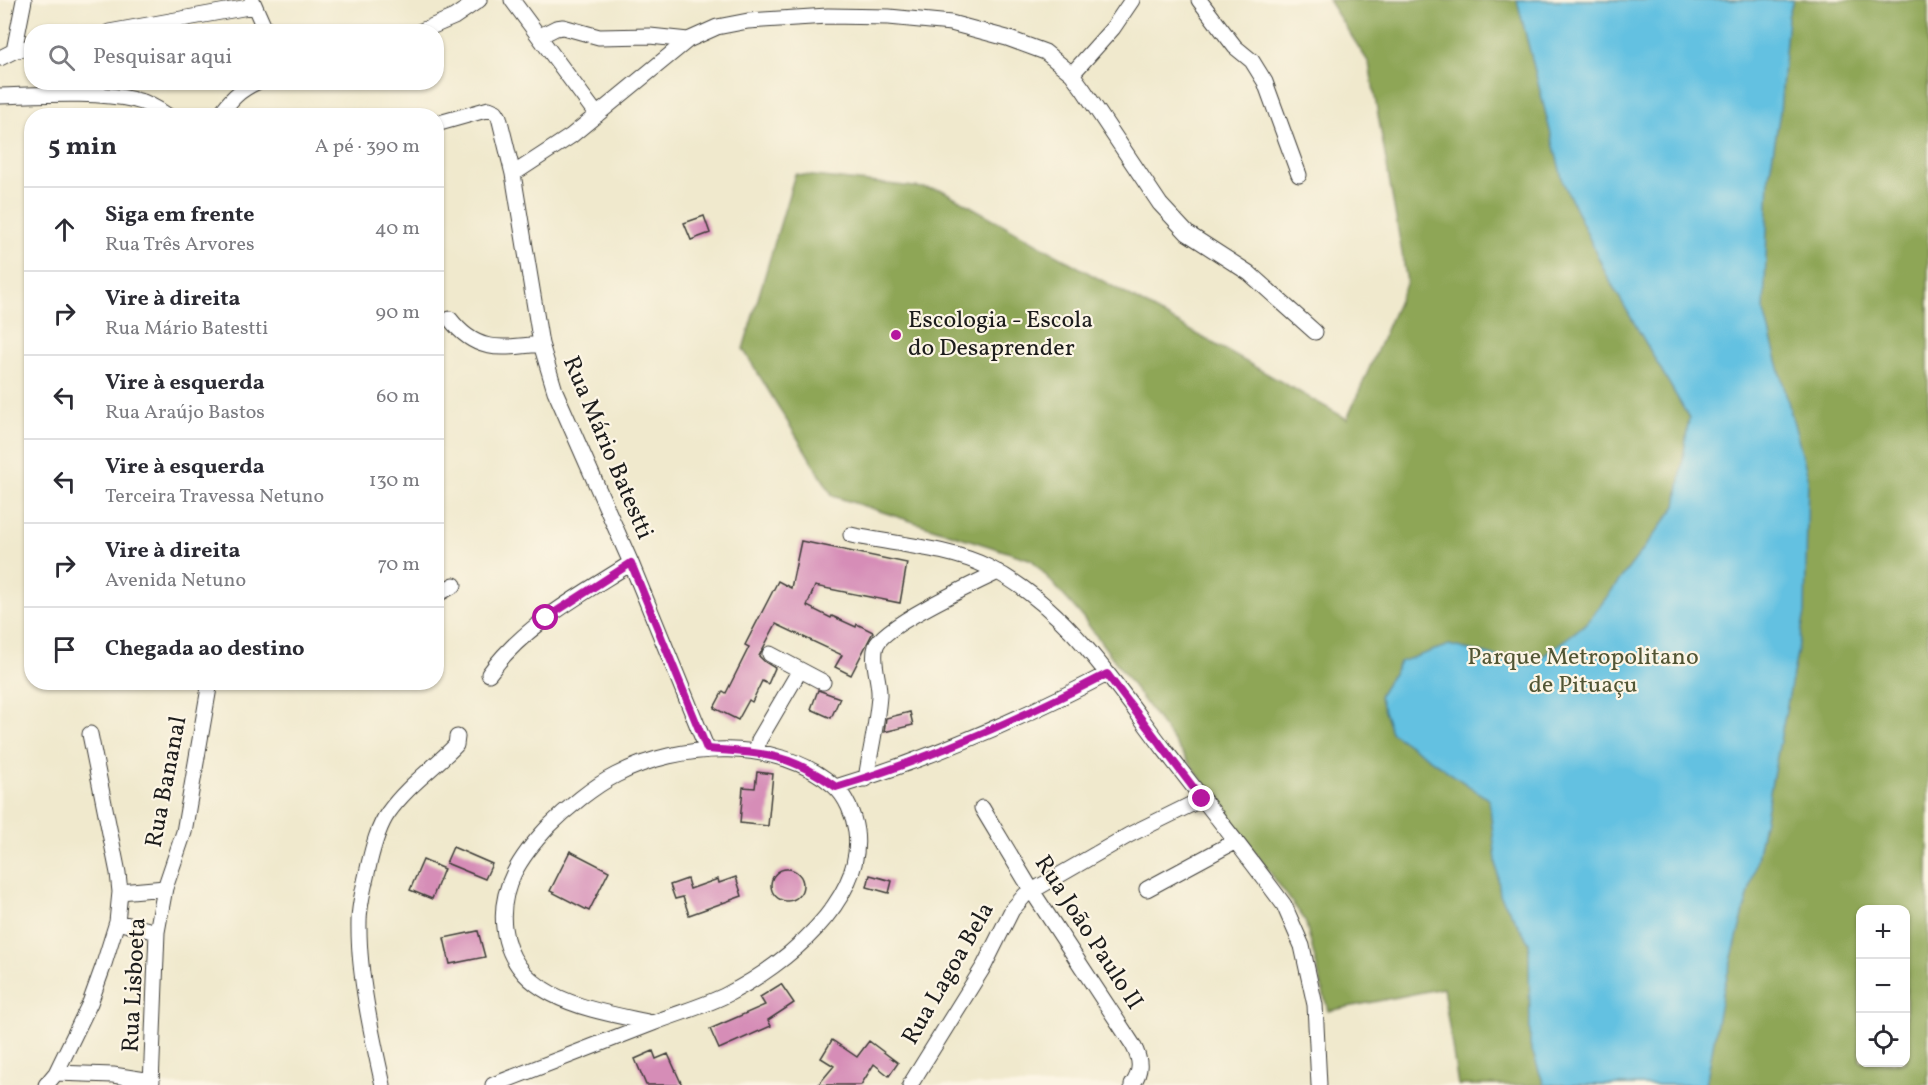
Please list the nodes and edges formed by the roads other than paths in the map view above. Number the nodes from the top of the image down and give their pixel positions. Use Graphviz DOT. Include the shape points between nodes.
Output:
graph roads {
  1 [pos="24,0"];
  2 [pos="479,0"];
  3 [pos="512,0"];
  4 [pos="1132,0"];
  5 [pos="1199,0"];
  6 [pos="253,3"];
  7 [pos="149,24"];
  8 [pos="262,24"];
  9 [pos="438,24"];
  10 [pos="540,36"];
  11 [pos="688,40"];
  12 [pos="24,50"];
  13 [pos="7,54"];
  14 [pos="1072,74"];
  15 [pos="242,90"];
  16 [pos="0,96"];
  17 [pos="153,108"];
  18 [pos="225,108"];
  19 [pos="597,115"];
  20 [pos="444,122"];
  21 [pos="513,174"];
  22 [pos="1299,175"];
  23 [pos="450,319"];
  24 [pos="1315,332"];
  25 [pos="541,344"];
  26 [pos="851,536"];
  27 [pos="631,563"];
  28 [pos="998,572"];
  29 [pos="454,585"];
  30 [pos="444,591"];
  31 [pos="770,654"];
  32 [pos="800,670"];
  33 [pos="489,674"];
  34 [pos="1107,674"];
  35 [pos="823,682"];
  36 [pos="209,690"];
  37 [pos="90,734"];
  38 [pos="457,738"];
  39 [pos="707,749"];
  40 [pos="756,752"];
  41 [pos="866,778"];
  42 [pos="836,787"];
  43 [pos="1202,799"];
  44 [pos="982,808"];
  45 [pos="1236,841"];
  46 [pos="165,888"];
  47 [pos="1147,889"];
  48 [pos="1032,891"];
  49 [pos="120,892"];
  50 [pos="117,922"];
  51 [pos="157,933"];
  52 [pos="652,1023"];
  53 [pos="56,1073"];
  54 [pos="151,1083"];
  55 [pos="46,1085"];
  56 [pos="383,1085"];
  57 [pos="493,1085"];
  58 [pos="910,1085"];
  59 [pos="1132,1085"];
  60 [pos="1319,1085"];
  1 -- 13 [label="street"];
  2 -- 9 [label="street"];
  3 -- 10 [label="street"];
  4 -- 14 [label="street"];
  5 -- 22 [label="street" via="1235,47 1258,69"];
  6 -- 7 [label="street"];
  6 -- 8 [label="street"];
  10 -- 11 [label="street" via="563,27 599,38 650,36"];
  10 -- 19 [label="street"];
  11 -- 14 [label="street" via="717,27 758,20 828,16 916,18 951,23 1029,45 1057,60"];
  11 -- 19 [label="street"];
  12 -- 13 [label="street"];
  14 -- 24 [label="street" via="1173,220 1249,273"];
  15 -- 18 [label="street"];
  16 -- 17 [label="street" via="123,98"];
  19 -- 21 [label="street"];
  20 -- 21 [label="street, Rua Mário Batestti" via="489,109 496,112"];
  21 -- 25 [label="street, Rua Mário Batestti"];
  23 -- 25 [label="street" via="460,332 483,346"];
  25 -- 27 [label="street, Rua Mário Batestti" via="555,391"];
  26 -- 28 [label="street" via="971,560"];
  27 -- 33 [label="street" via="546,618 507,652"];
  27 -- 39 [label="street, Rua Mário Batestti"];
  28 -- 34 [label="street" via="1054,614"];
  28 -- 41 [label="street" via="942,600 880,639 876,647 879,695"];
  29 -- 30 [label="street"];
  31 -- 32 [label="street"];
  32 -- 35 [label="street"];
  32 -- 40 [label="street" via="759,740"];
  34 -- 41 [label="street" via="982,732"];
  34 -- 43 [label="street"];
  36 -- 46 [label="street, Rua Bananal" via="184,832"];
  37 -- 49 [label="street"];
  38 -- 56 [label="street" via="456,745 387,814 374,844 367,875 359,939"];
  39 -- 40 [label="street"];
  39 -- 52 [label="street" via="649,762 616,775 584,797 530,846 516,866 505,894 504,927 510,951 538,987 579,1006"];
  40 -- 42 [label="street" via="798,763"];
  41 -- 42 [label="street"];
  42 -- 52 [label="street" via="855,820 855,861 840,898 822,922 792,952 728,994"];
  43 -- 45 [label="street"];
  43 -- 48 [label="street, Rua Lagoa Bela" via="1129,835"];
  44 -- 48 [label="street, Rua João Paulo II"];
  45 -- 47 [label="street"];
  45 -- 60 [label="street" via="1284,905 1302,946 1315,1005"];
  46 -- 49 [label="street"];
  46 -- 51 [label="street, Rua Lisboeta"];
  48 -- 58 [label="street, Rua Lagoa Bela" via="1012,910 984,966"];
  48 -- 59 [label="street, Rua João Paulo II" via="1138,1054 1140,1067"];
  49 -- 50 [label="street"];
  50 -- 51 [label="street"];
  50 -- 53 [label="street" via="90,1003"];
  51 -- 54 [label="street, Rua Lisboeta"];
  52 -- 57 [label="street"];
  53 -- 54 [label="street" via="113,1075"];
  53 -- 55 [label="street"];
}
